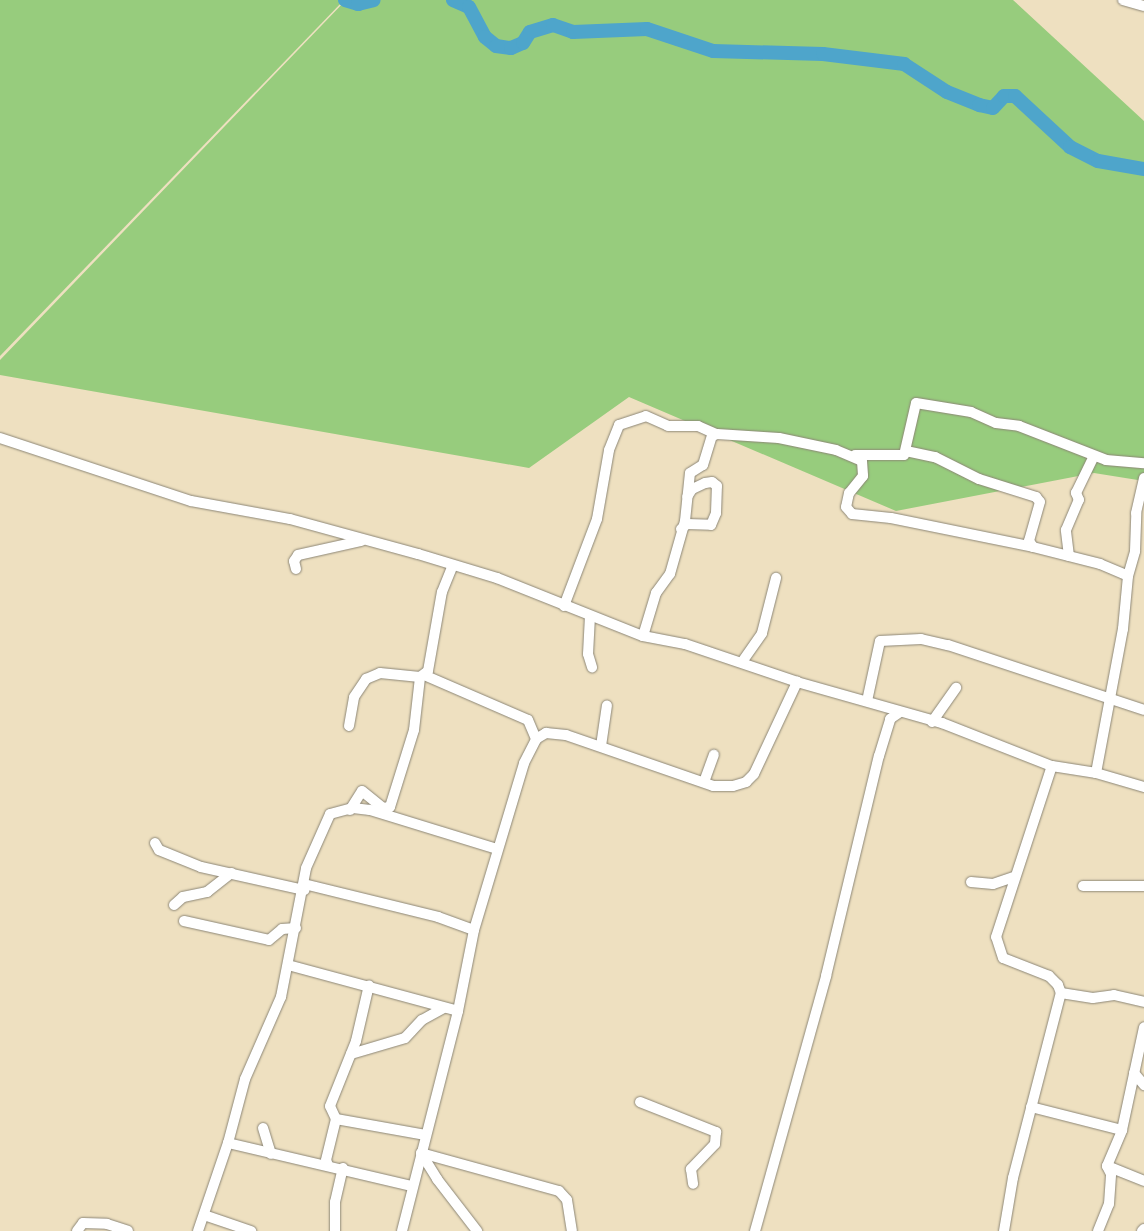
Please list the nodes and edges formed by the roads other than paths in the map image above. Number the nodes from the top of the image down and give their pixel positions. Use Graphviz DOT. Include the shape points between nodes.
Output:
graph roads {
  1 [pos="1123,0"];
  2 [pos="1144,6"];
  3 [pos="716,434"];
  4 [pos="0,438"];
  5 [pos="906,451"];
  6 [pos="851,455"];
  7 [pos="1094,456"];
  8 [pos="1144,463"];
  9 [pos="1144,478"];
  10 [pos="687,497"];
  11 [pos="681,529"];
  12 [pos="362,540"];
  13 [pos="1033,547"];
  14 [pos="1068,556"];
  15 [pos="453,565"];
  16 [pos="296,570"];
  17 [pos="1128,576"];
  18 [pos="776,578"];
  19 [pos="564,606"];
  20 [pos="590,616"];
  21 [pos="643,636"];
  22 [pos="742,662"];
  23 [pos="592,667"];
  24 [pos="422,676"];
  25 [pos="797,682"];
  26 [pos="956,688"];
  27 [pos="867,701"];
  28 [pos="1110,701"];
  29 [pos="607,705"];
  30 [pos="1144,710"];
  31 [pos="900,712"];
  32 [pos="932,722"];
  33 [pos="349,726"];
  34 [pos="536,738"];
  35 [pos="601,746"];
  36 [pos="714,755"];
  37 [pos="1052,766"];
  38 [pos="1096,773"];
  39 [pos="704,782"];
  40 [pos="1144,787"];
  41 [pos="350,810"];
  42 [pos="154,843"];
  43 [pos="497,849"];
  44 [pos="231,874"];
  45 [pos="1013,877"];
  46 [pos="971,882"];
  47 [pos="1084,886"];
  48 [pos="1144,886"];
  49 [pos="304,887"];
  50 [pos="174,905"];
  51 [pos="184,921"];
  52 [pos="296,928"];
  53 [pos="474,930"];
  54 [pos="288,965"];
  55 [pos="369,985"];
  56 [pos="1061,993"];
  57 [pos="1144,1002"];
  58 [pos="444,1008"];
  59 [pos="458,1011"];
  60 [pos="1144,1027"];
  61 [pos="351,1054"];
  62 [pos="1134,1073"];
  63 [pos="1144,1085"];
  64 [pos="1129,1088"];
  65 [pos="1144,1090"];
  66 [pos="640,1102"];
  67 [pos="1031,1107"];
  68 [pos="336,1119"];
  69 [pos="263,1128"];
  70 [pos="1122,1130"];
  71 [pos="426,1135"];
  72 [pos="228,1143"];
  73 [pos="421,1153"];
  74 [pos="271,1154"];
  75 [pos="328,1165"];
  76 [pos="1107,1166"];
  77 [pos="343,1168"];
  78 [pos="1144,1181"];
  79 [pos="693,1184"];
  80 [pos="412,1186"];
  81 [pos="204,1215"];
  82 [pos="197,1230"];
  83 [pos="78,1231"];
  84 [pos="128,1231"];
  85 [pos="251,1231"];
  86 [pos="336,1231"];
  87 [pos="404,1231"];
  88 [pos="477,1231"];
  89 [pos="570,1231"];
  90 [pos="755,1231"];
  91 [pos="1004,1231"];
  92 [pos="1098,1231"];
  1 -- 2 [label="street"];
  3 -- 6 [label="street" via="779,438"];
  3 -- 10 [label="street" via="702,466 690,473"];
  3 -- 19 [label="street" via="698,426 665,425 646,416 619,425 609,450 598,519"];
  4 -- 12 [label="street" via="191,501 290,519"];
  5 -- 6 [label="street" via="900,457"];
  5 -- 7 [label="street" via="916,403 971,412 996,423 1019,426"];
  5 -- 13 [label="street" via="935,457 979,479 1036,498 1040,502 1029,541"];
  6 -- 13 [label="street" via="862,461 863,476 849,493 849,513"];
  7 -- 8 [label="street" via="1120,463"];
  7 -- 14 [label="street" via="1076,493 1079,500 1066,530"];
  9 -- 17 [label="street" via="1136,513 1132,569"];
  10 -- 11 [label="street"];
  10 -- 11 [label="street" via="692,489 705,483 712,482 717,486 716,513 711,525 687,524"];
  11 -- 21 [label="street" via="670,574 656,593"];
  12 -- 15 [label="street"];
  12 -- 16 [label="street" via="298,555 294,561"];
  13 -- 14 [label="street"];
  14 -- 17 [label="street" via="1100,564"];
  15 -- 19 [label="street" via="497,578"];
  15 -- 24 [label="street" via="442,592 431,664"];
  17 -- 28 [label="street"];
  18 -- 22 [label="street" via="762,633"];
  19 -- 20 [label="street"];
  20 -- 21 [label="street"];
  20 -- 23 [label="street" via="588,654"];
  21 -- 22 [label="street" via="685,644"];
  22 -- 25 [label="street"];
  24 -- 33 [label="street" via="380,673 366,679 354,697"];
  24 -- 34 [label="street" via="528,720"];
  24 -- 41 [label="street" via="414,730 390,807 383,808 362,791"];
  25 -- 27 [label="street"];
  25 -- 39 [label="street" via="752,778 732,786"];
  26 -- 32 [label="street"];
  27 -- 28 [label="street" via="880,641 916,640 943,643"];
  27 -- 31 [label="street"];
  28 -- 30 [label="street"];
  28 -- 38 [label="street"];
  29 -- 35 [label="street"];
  31 -- 32 [label="street"];
  31 -- 90 [label="street" via="890,719 878,756 826,976"];
  32 -- 37 [label="street"];
  34 -- 35 [label="street" via="546,733 557,733"];
  34 -- 43 [label="street" via="524,763"];
  35 -- 39 [label="street"];
  36 -- 39 [label="street"];
  37 -- 38 [label="street"];
  37 -- 45 [label="street"];
  38 -- 40 [label="street"];
  41 -- 43 [label="street" via="370,810"];
  41 -- 49 [label="street" via="330,814 322,838 308,861"];
  42 -- 44 [label="street" via="159,850 201,867"];
  43 -- 53 [label="street"];
  44 -- 49 [label="street"];
  44 -- 50 [label="street" via="207,892 183,897"];
  45 -- 46 [label="street" via="993,884"];
  45 -- 56 [label="street" via="997,927 997,948 1007,961 1054,979"];
  47 -- 48 [label="street"];
  49 -- 52 [label="street"];
  49 -- 53 [label="street" via="438,917"];
  51 -- 52 [label="street" via="269,940 282,930"];
  52 -- 54 [label="street"];
  53 -- 59 [label="street"];
  54 -- 55 [label="street"];
  54 -- 72 [label="street" via="279,1004 246,1079"];
  55 -- 58 [label="street"];
  55 -- 61 [label="street"];
  56 -- 57 [label="street" via="1093,998 1114,995"];
  56 -- 67 [label="street"];
  58 -- 59 [label="street"];
  58 -- 61 [label="street" via="422,1020 405,1038"];
  59 -- 71 [label="street"];
  60 -- 62 [label="street"];
  61 -- 68 [label="street" via="330,1106"];
  62 -- 63 [label="street"];
  62 -- 64 [label="street"];
  64 -- 65 [label="street"];
  64 -- 70 [label="street"];
  66 -- 79 [label="street" via="716,1132 715,1144 691,1169"];
  67 -- 70 [label="street"];
  67 -- 91 [label="street"];
  68 -- 71 [label="street"];
  68 -- 75 [label="street" via="326,1160"];
  69 -- 74 [label="street"];
  70 -- 76 [label="street"];
  71 -- 73 [label="street"];
  72 -- 74 [label="street"];
  72 -- 81 [label="street"];
  73 -- 80 [label="street"];
  73 -- 88 [label="street"];
  73 -- 89 [label="street" via="559,1191 567,1200"];
  74 -- 75 [label="street"];
  75 -- 77 [label="street"];
  76 -- 78 [label="street"];
  76 -- 92 [label="street" via="1111,1174 1109,1204"];
  77 -- 80 [label="street"];
  77 -- 86 [label="street" via="336,1202"];
  80 -- 87 [label="street"];
  81 -- 82 [label="street"];
  81 -- 85 [label="street"];
  83 -- 84 [label="street" via="84,1223 108,1224"];
}
